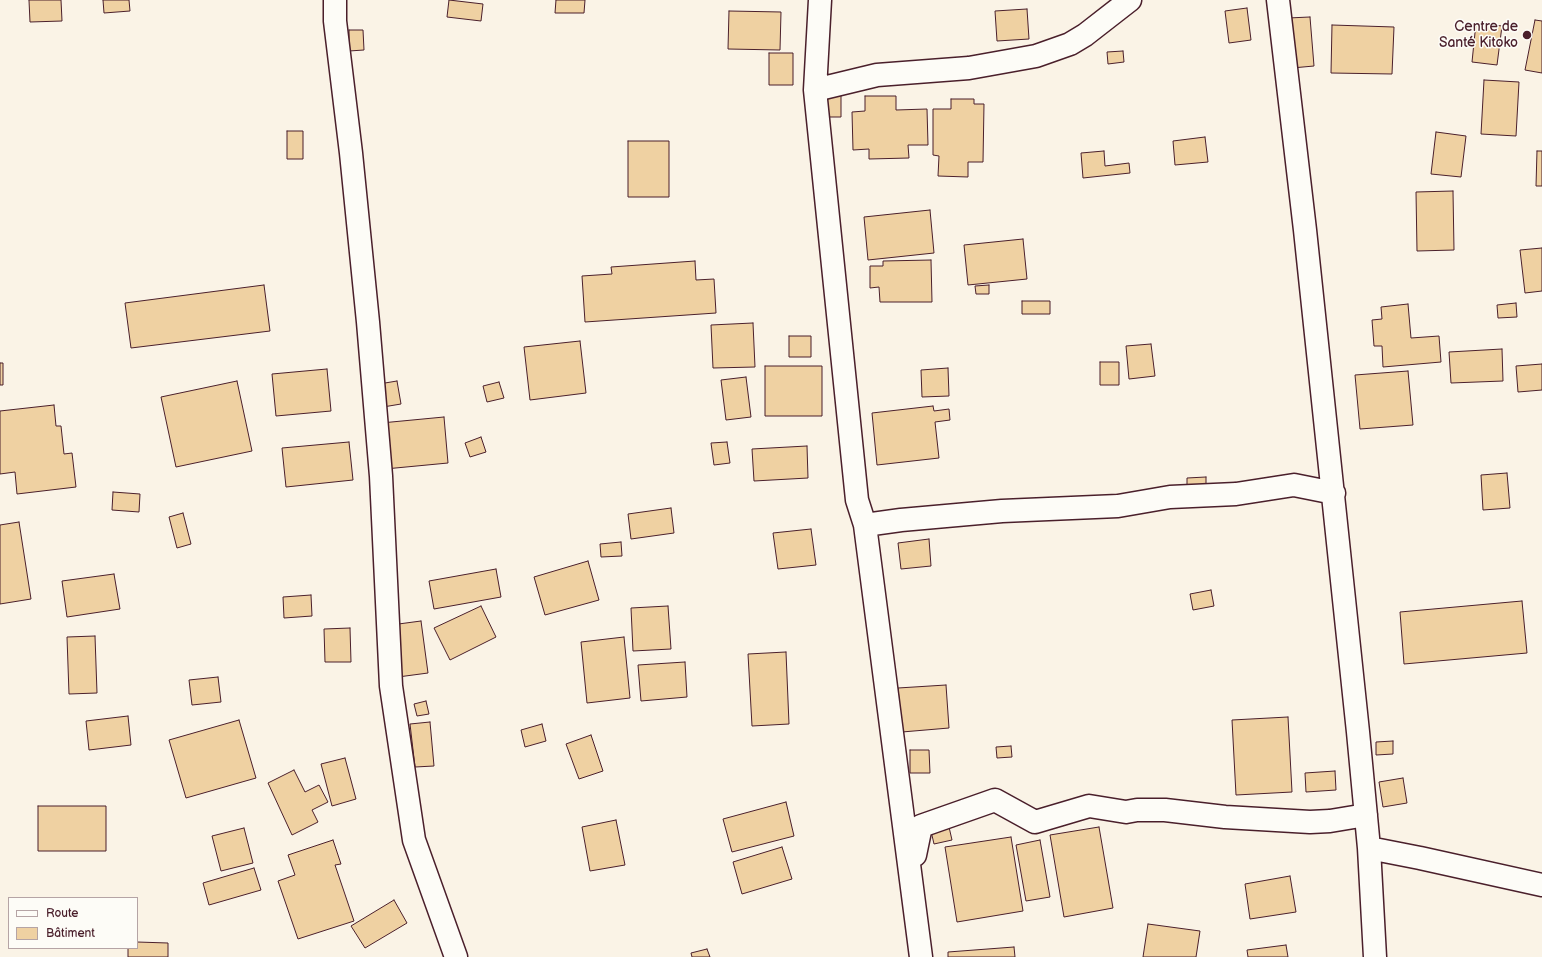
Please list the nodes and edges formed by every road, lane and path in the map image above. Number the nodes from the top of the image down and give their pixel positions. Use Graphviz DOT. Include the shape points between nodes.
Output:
graph roads {
  1 [pos="335,0"];
  2 [pos="820,0"];
  3 [pos="1130,0"];
  4 [pos="1278,0"];
  5 [pos="815,90"];
  6 [pos="1334,493"];
  7 [pos="865,525"];
  8 [pos="1366,815"];
  9 [pos="1369,848"];
  10 [pos="912,874"];
  11 [pos="1542,885"];
  12 [pos="456,957"];
  13 [pos="921,957"];
  14 [pos="1375,957"];
  1 -- 12 [label="street" via="335,21 351,152 381,476 391,686 414,840"];
  2 -- 5 [label="street"];
  3 -- 5 [label="street" via="1070,44 1036,56 969,68 877,75"];
  4 -- 6 [label="street"];
  5 -- 7 [label="street" via="857,500"];
  6 -- 7 [label="street" via="1294,485 1236,494 1170,497 1118,506 1002,511"];
  6 -- 8 [label="street"];
  7 -- 10 [label="street"];
  8 -- 9 [label="street"];
  8 -- 10 [label="street" via="1310,822 1164,810 1126,812 1089,806 1035,822 995,800 920,826"];
  9 -- 11 [label="street"];
  9 -- 14 [label="street"];
  10 -- 13 [label="street"];
}
